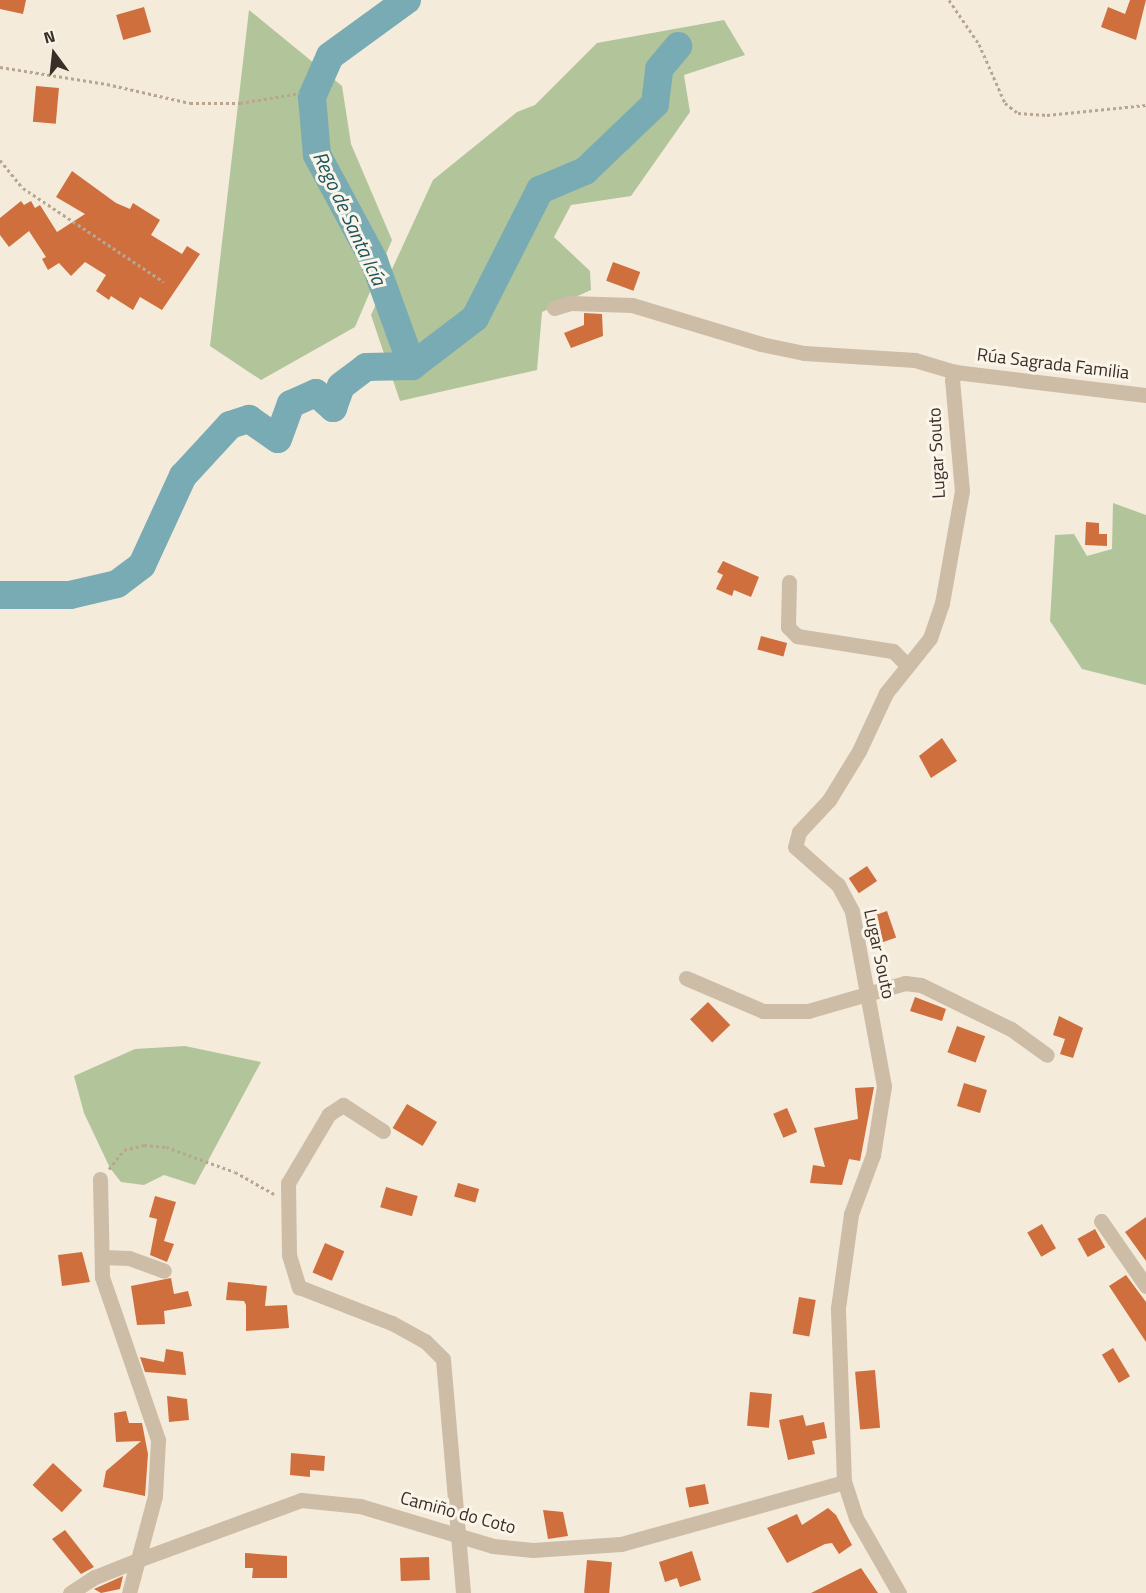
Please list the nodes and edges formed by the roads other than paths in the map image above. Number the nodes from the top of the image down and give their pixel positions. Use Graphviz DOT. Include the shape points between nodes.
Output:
graph roads {
  1 [pos="554,308"];
  2 [pos="955,372"];
  3 [pos="1146,395"];
  4 [pos="789,582"];
  5 [pos="907,665"];
  6 [pos="686,978"];
  7 [pos="868,994"];
  8 [pos="1047,1055"];
  9 [pos="383,1131"];
  10 [pos="100,1179"];
  11 [pos="1101,1221"];
  12 [pos="102,1257"];
  13 [pos="164,1271"];
  14 [pos="1146,1286"];
  15 [pos="844,1482"];
  16 [pos="457,1536"];
  17 [pos="138,1560"];
  18 [pos="70,1593"];
  19 [pos="129,1593"];
  20 [pos="464,1593"];
  21 [pos="898,1593"];
  1 -- 2 [label="street, Rúa Sagrada Familia" via="570,303 632,305 804,353 915,360"];
  2 -- 3 [label="street, Rúa Sagrada Familia"];
  2 -- 5 [label="street, Lugar Souto" via="952,380 962,491 942,603 930,638"];
  4 -- 5 [label="street" via="788,627 797,636 893,651"];
  5 -- 7 [label="street, Lugar Souto" via="886,693 859,751 829,800 798,832 795,847 838,885 852,911"];
  6 -- 7 [label="street" via="763,1011 808,1011"];
  7 -- 8 [label="street" via="905,983 921,985 1011,1029"];
  7 -- 15 [label="street, Lugar Souto" via="884,1086 873,1155 851,1214 838,1308"];
  9 -- 16 [label="street" via="343,1105 328,1114 288,1183 289,1255 299,1287 392,1323 425,1341 443,1359"];
  10 -- 12 [label="street"];
  11 -- 14 [label="street"];
  12 -- 13 [label="street" via="129,1258"];
  12 -- 17 [label="street" via="102,1277 158,1440 154,1496"];
  15 -- 16 [label="street, Camiño do Coto" via="621,1544 533,1550"];
  15 -- 21 [label="street, Lugar Souto" via="855,1518"];
  16 -- 17 [label="street, Camiño do Coto" via="360,1506 302,1500"];
  16 -- 20 [label="street"];
  17 -- 18 [label="street, Camiño do Coto" via="95,1577"];
  17 -- 19 [label="street"];
}
